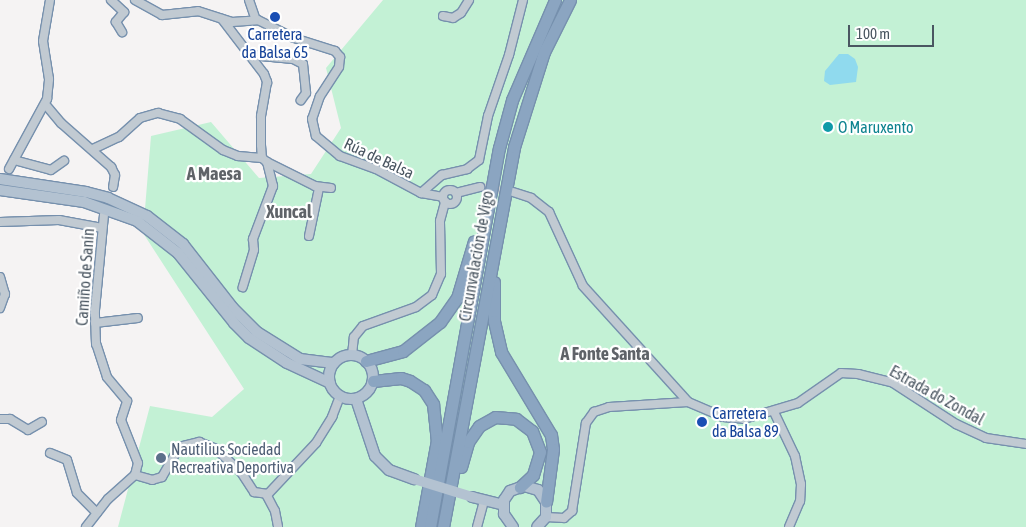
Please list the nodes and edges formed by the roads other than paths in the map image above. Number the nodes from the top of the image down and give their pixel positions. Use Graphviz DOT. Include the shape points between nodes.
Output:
graph roads {
  1 [pos="50,0"];
  2 [pos="111,0"];
  3 [pos="135,0"];
  4 [pos="249,0"];
  5 [pos="469,0"];
  6 [pos="524,0"];
  7 [pos="556,0"];
  8 [pos="570,0"];
  9 [pos="443,16"];
  10 [pos="222,19"];
  11 [pos="256,20"];
  12 [pos="122,32"];
  13 [pos="250,55"];
  14 [pos="301,100"];
  15 [pos="45,104"];
  16 [pos="499,148"];
  17 [pos="93,149"];
  18 [pos="14,160"];
  19 [pos="264,160"];
  20 [pos="64,161"];
  21 [pos="10,169"];
  22 [pos="0,179"];
  23 [pos="113,187"];
  24 [pos="480,187"];
  25 [pos="319,188"];
  26 [pos="331,188"];
  27 [pos="0,190"];
  28 [pos="513,192"];
  29 [pos="421,193"];
  30 [pos="444,200"];
  31 [pos="104,214"];
  32 [pos="0,222"];
  33 [pos="102,228"];
  34 [pos="309,236"];
  35 [pos="492,258"];
  36 [pos="0,277"];
  37 [pos="243,287"];
  38 [pos="0,308"];
  39 [pos="138,318"];
  40 [pos="95,323"];
  41 [pos="352,355"];
  42 [pos="366,361"];
  43 [pos="334,363"];
  44 [pos="373,381"];
  45 [pos="330,383"];
  46 [pos="340,396"];
  47 [pos="356,399"];
  48 [pos="688,402"];
  49 [pos="774,412"];
  50 [pos="0,419"];
  51 [pos="42,422"];
  52 [pos="1026,444"];
  53 [pos="50,453"];
  54 [pos="135,475"];
  55 [pos="520,486"];
  56 [pos="266,494"];
  57 [pos="484,501"];
  58 [pos="546,502"];
  59 [pos="503,505"];
  60 [pos="97,513"];
  61 [pos="546,517"];
  62 [pos="86,527"];
  63 [pos="278,527"];
  64 [pos="421,527"];
  65 [pos="430,527"];
  66 [pos="443,527"];
  67 [pos="449,527"];
  68 [pos="477,527"];
  69 [pos="513,527"];
  70 [pos="537,527"];
  71 [pos="789,527"];
  1 -- 15 [label="street" via="43,41 49,79"];
  2 -- 12 [label="street" via="124,12 116,22"];
  3 -- 10 [label="street, Rúa de Balsa" via="162,15 198,11"];
  4 -- 11 [label="street"];
  5 -- 9 [label="street" via="453,18"];
  6 -- 29 [label="street" via="488,116 479,160 467,169 442,175"];
  7 -- 16 [label="highway, Circunvalación de Vigo" via="512,100"];
  8 -- 35 [label="highway, Circunvalación de Vigo" via="544,52 523,112"];
  10 -- 11 [label="street, Rúa de Balsa" via="236,23"];
  10 -- 13 [label="street"];
  11 -- 29 [label="street, Rúa de Balsa" via="294,38 331,48 339,54 339,67 320,96 312,119 320,140 340,156 376,169"];
  13 -- 14 [label="street" via="293,59 303,64 306,93"];
  13 -- 19 [label="street" via="267,79 261,116"];
  15 -- 17 [label="street" via="61,123"];
  15 -- 18 [label="street"];
  16 -- 42 [label="highway" via="490,166 464,280 448,312 418,342 395,355"];
  16 -- 65 [label="highway, Circunvalación de Vigo"];
  17 -- 19 [label="street" via="118,137 140,118 158,113 180,119 223,150"];
  17 -- 23 [label="street" via="114,171"];
  18 -- 20 [label="street" via="51,170"];
  18 -- 21 [label="street"];
  19 -- 25 [label="street"];
  19 -- 37 [label="street" via="273,181 272,193 253,239 254,250"];
  22 -- 43 [label="main road" via="86,192 147,216 183,244 233,308 257,332 300,359"];
  24 -- 30 [label="street" via="456,193 455,202"];
  25 -- 26 [label="street"];
  25 -- 34 [label="street"];
  27 -- 45 [label="main road" via="84,202 136,221 178,253 249,338 287,363"];
  28 -- 48 [label="street" via="531,198 549,212 583,286"];
  29 -- 30 [label="street, Rúa de Balsa"];
  30 -- 41 [label="street" via="440,221 441,274 432,295 410,310 363,326 354,337"];
  31 -- 33 [label="street, Camiño de Sanín"];
  32 -- 33 [label="street" via="59,220"];
  33 -- 40 [label="street, Camiño de Sanín"];
  35 -- 58 [label="highway" via="494,321 501,352 551,435 553,449"];
  35 -- 66 [label="highway, Circunvalación de Vigo"];
  36 -- 38 [label="street" via="5,291"];
  39 -- 40 [label="street"];
  40 -- 54 [label="street, Camiño de Sanín" via="100,363 114,388 127,400 120,418 137,458"];
  41 -- 42 [label="main road"];
  41 -- 43 [label="main road"];
  42 -- 44 [label="main road"];
  43 -- 45 [label="main road"];
  44 -- 47 [label="main road" via="367,393"];
  44 -- 64 [label="highway" via="392,378 410,381 424,390 433,404 437,440"];
  45 -- 46 [label="main road"];
  46 -- 47 [label="main road"];
  46 -- 56 [label="street" via="316,443 291,473"];
  47 -- 57 [label="main road, bridge" via="375,456 389,470"];
  48 -- 49 [label="street, Estrada do Zondal" via="736,419"];
  48 -- 61 [label="street, Estrada do Zondal" via="609,407 594,412 585,429 572,511 564,518"];
  49 -- 52 [label="street, Estrada do Zondal" via="798,404 834,376 858,374 893,383 956,424 986,438"];
  49 -- 71 [label="street" via="795,456 801,479 800,501"];
  50 -- 51 [label="street" via="10,419 28,430"];
  53 -- 60 [label="street" via="67,460 77,493"];
  54 -- 56 [label="street" via="152,480 162,477 178,447 199,442 216,449 242,472 254,492"];
  54 -- 60 [label="street"];
  55 -- 58 [label="main road" via="538,490"];
  55 -- 59 [label="main road" via="510,491"];
  55 -- 67 [label="highway" via="537,468 540,452 536,438 527,425 516,419 504,416 489,419 479,426 468,442"];
  56 -- 63 [label="street" via="275,511"];
  57 -- 59 [label="main road"];
  57 -- 68 [label="street"];
  58 -- 61 [label="main road"];
  59 -- 69 [label="main road" via="505,518"];
  60 -- 62 [label="street"];
  61 -- 70 [label="main road"];
}
